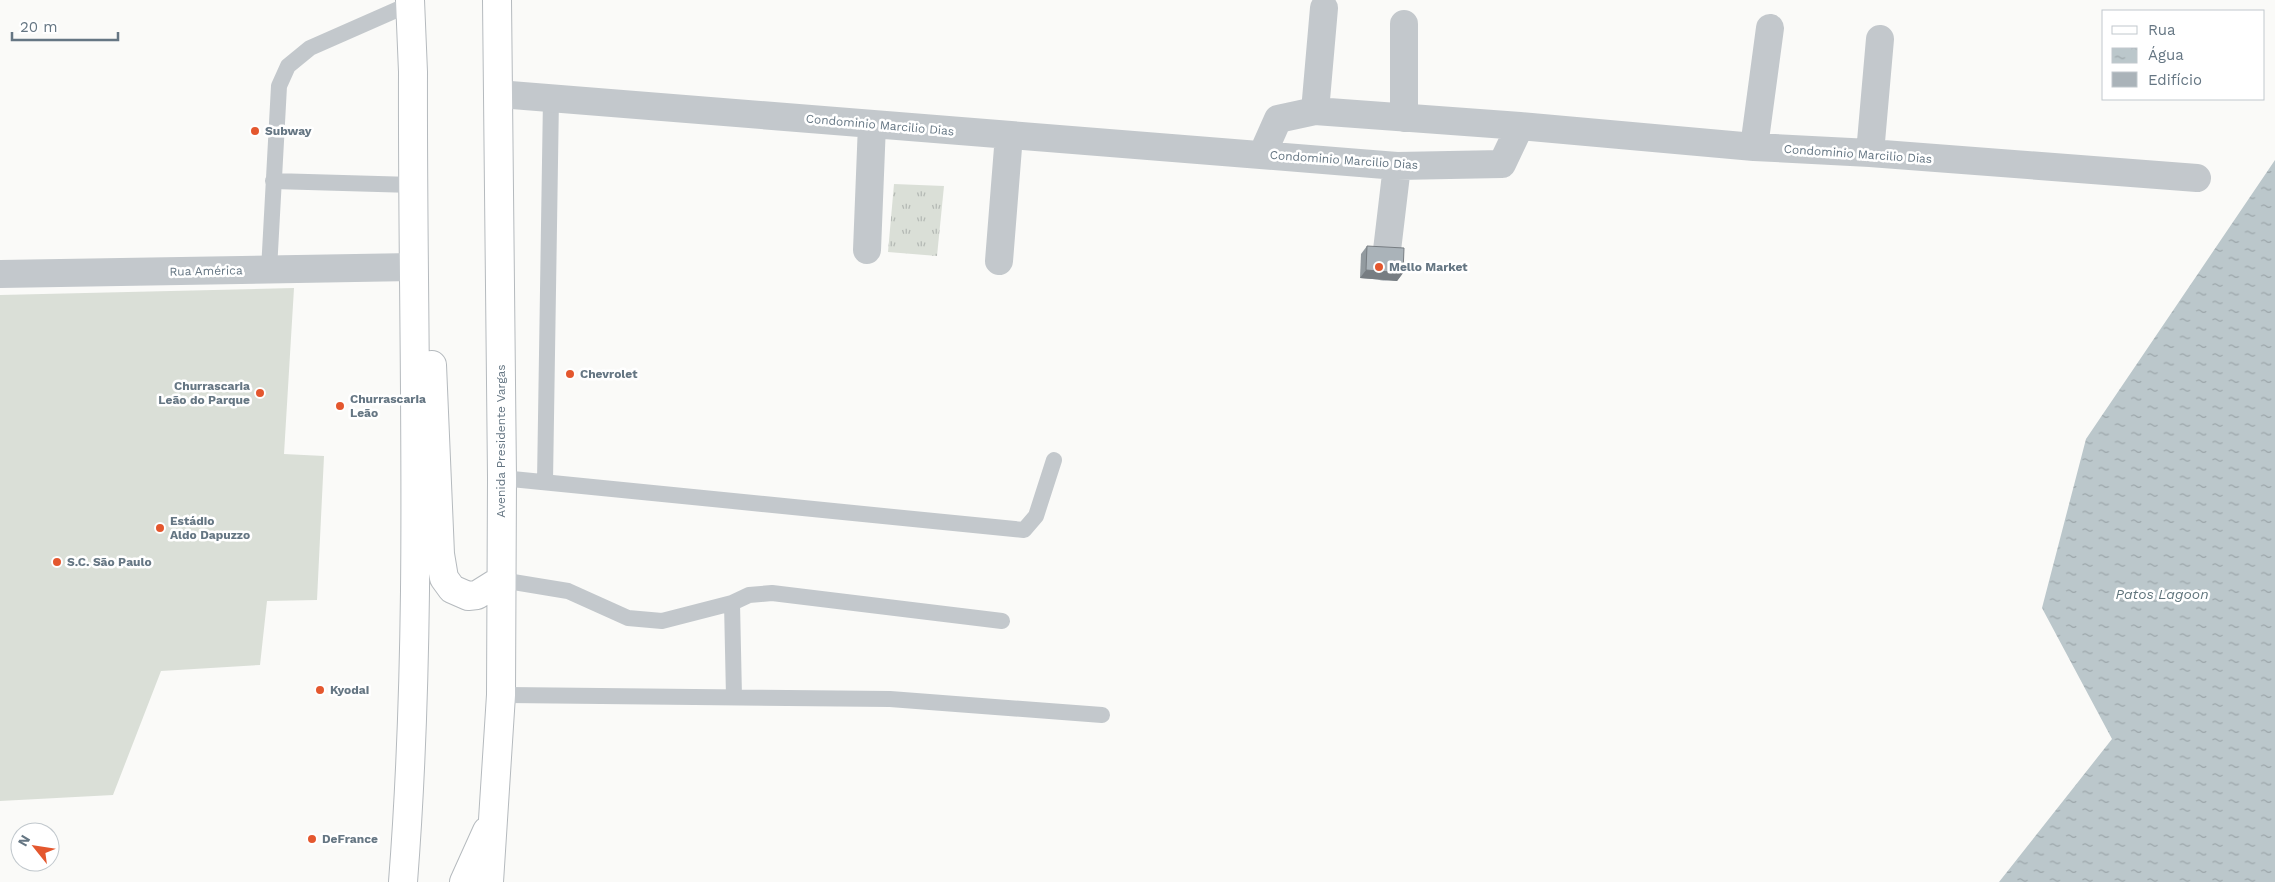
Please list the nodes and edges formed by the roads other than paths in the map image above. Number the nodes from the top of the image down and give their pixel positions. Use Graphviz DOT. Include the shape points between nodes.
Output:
graph roads {
  1 [pos="482,0"];
  2 [pos="497,0"];
  3 [pos="410,2"];
  4 [pos="1324,8"];
  5 [pos="1404,24"];
  6 [pos="1770,28"];
  7 [pos="1880,39"];
  8 [pos="413,72"];
  9 [pos="499,94"];
  10 [pos="551,98"];
  11 [pos="1315,111"];
  12 [pos="1404,118"];
  13 [pos="872,124"];
  14 [pos="1520,126"];
  15 [pos="1009,135"];
  16 [pos="1754,147"];
  17 [pos="1870,154"];
  18 [pos="1262,155"];
  19 [pos="1397,166"];
  20 [pos="2197,178"];
  21 [pos="273,182"];
  22 [pos="413,185"];
  23 [pos="867,250"];
  24 [pos="999,261"];
  25 [pos="413,267"];
  26 [pos="1385,267"];
  27 [pos="269,270"];
  28 [pos="0,274"];
  29 [pos="1054,460"];
  30 [pos="502,478"];
  31 [pos="545,482"];
  32 [pos="501,580"];
  33 [pos="732,603"];
  34 [pos="1002,621"];
  35 [pos="501,695"];
  36 [pos="734,697"];
  37 [pos="1102,715"];
  38 [pos="495,816"];
  39 [pos="403,882"];
  40 [pos="464,882"];
  41 [pos="489,882"];
  1 -- 9 [label="main road"];
  2 -- 9 [label="main road, Avenida Presidente Vargas"];
  3 -- 8 [label="main road"];
  3 -- 21 [label="lane" via="310,48 288,66 279,86"];
  4 -- 11 [label="street"];
  5 -- 12 [label="street"];
  6 -- 16 [label="street"];
  7 -- 17 [label="street"];
  8 -- 22 [label="main road"];
  8 -- 32 [label="main road" via="424,160 444,578 452,590 468,596 477,595"];
  9 -- 10 [label="street, Condominio Marcilio Dias"];
  9 -- 30 [label="main road, Avenida Presidente Vargas"];
  10 -- 13 [label="street, Condominio Marcilio Dias"];
  10 -- 31 [label="lane"];
  11 -- 12 [label="street, Condominio Marcilio Dias"];
  11 -- 18 [label="street, Condominio Marcilio Dias" via="1278,119"];
  12 -- 14 [label="street, Condominio Marcilio Dias"];
  13 -- 15 [label="street, Condominio Marcilio Dias"];
  13 -- 23 [label="street"];
  14 -- 16 [label="street, Condominio Marcilio Dias"];
  14 -- 19 [label="street, Condominio Marcilio Dias" via="1502,164"];
  15 -- 18 [label="street, Condominio Marcilio Dias"];
  15 -- 24 [label="street"];
  16 -- 17 [label="street, Condominio Marcilio Dias"];
  17 -- 20 [label="street, Condominio Marcilio Dias"];
  18 -- 19 [label="street, Condominio Marcilio Dias"];
  19 -- 26 [label="street"];
  21 -- 22 [label="lane"];
  21 -- 27 [label="lane"];
  22 -- 25 [label="main road"];
  25 -- 27 [label="street, Rua América"];
  25 -- 39 [label="main road" via="415,528 409,802"];
  27 -- 28 [label="street, Rua América"];
  29 -- 31 [label="lane" via="1036,516 1024,530"];
  30 -- 31 [label="lane"];
  30 -- 32 [label="main road, Avenida Presidente Vargas"];
  32 -- 33 [label="lane" via="568,591 628,618 662,621"];
  32 -- 35 [label="main road, Avenida Presidente Vargas"];
  33 -- 34 [label="lane" via="749,595 772,593"];
  33 -- 36 [label="lane"];
  35 -- 36 [label="lane"];
  35 -- 38 [label="main road, Avenida Presidente Vargas"];
  36 -- 37 [label="lane" via="890,699"];
  38 -- 40 [label="main road"];
  38 -- 41 [label="main road, Avenida Presidente Vargas"];
}
